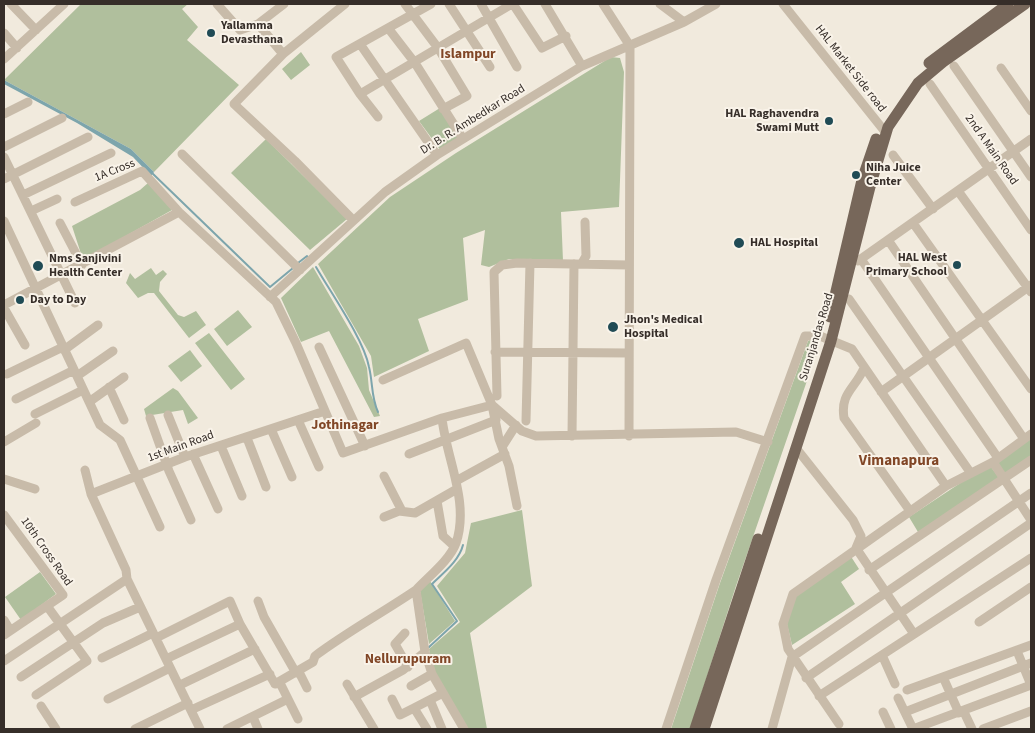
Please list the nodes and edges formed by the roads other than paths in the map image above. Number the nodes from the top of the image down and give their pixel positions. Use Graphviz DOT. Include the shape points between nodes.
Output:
graph roads {
  1 [pos="12,4"];
  2 [pos="217,4"];
  3 [pos="284,4"];
  4 [pos="345,4"];
  5 [pos="405,4"];
  6 [pos="430,4"];
  7 [pos="449,4"];
  8 [pos="481,4"];
  9 [pos="513,4"];
  10 [pos="545,4"];
  11 [pos="603,4"];
  12 [pos="660,4"];
  13 [pos="783,4"];
  14 [pos="1008,4"];
  15 [pos="1025,4"];
  16 [pos="61,5"];
  17 [pos="712,5"];
  18 [pos="412,14"];
  19 [pos="488,17"];
  20 [pos="684,22"];
  21 [pos="258,24"];
  22 [pos="388,28"];
  23 [pos="36,30"];
  24 [pos="464,30"];
  25 [pos="4,34"];
  26 [pos="566,36"];
  27 [pos="360,44"];
  28 [pos="630,46"];
  29 [pos="17,48"];
  30 [pos="438,48"];
  31 [pos="283,54"];
  32 [pos="4,59"];
  33 [pos="415,63"];
  34 [pos="582,66"];
  35 [pos="954,66"];
  36 [pos="490,67"];
  37 [pos="517,67"];
  38 [pos="1001,68"];
  39 [pos="386,79"];
  40 [pos="930,84"];
  41 [pos="360,94"];
  42 [pos="28,102"];
  43 [pos="443,109"];
  44 [pos="1031,111"];
  45 [pos="4,114"];
  46 [pos="378,117"];
  47 [pos="62,118"];
  48 [pos="883,130"];
  49 [pos="88,137"];
  50 [pos="463,139"];
  51 [pos="1031,139"];
  52 [pos="4,146"];
  53 [pos="1014,152"];
  54 [pos="111,153"];
  55 [pos="182,154"];
  56 [pos="437,155"];
  57 [pos="893,156"];
  58 [pos="4,157"];
  59 [pos="989,169"];
  60 [pos="13,175"];
  61 [pos="1031,177"];
  62 [pos="4,180"];
  63 [pos="958,191"];
  64 [pos="23,195"];
  65 [pos="57,199"];
  66 [pos="75,202"];
  67 [pos="933,209"];
  68 [pos="31,211"];
  69 [pos="179,212"];
  70 [pos="353,220"];
  71 [pos="60,222"];
  72 [pos="586,222"];
  73 [pos="913,223"];
  74 [pos="4,225"];
  75 [pos="1031,230"];
  76 [pos="888,240"];
  77 [pos="852,262"];
  78 [pos="530,263"];
  79 [pos="578,264"];
  80 [pos="82,265"];
  81 [pos="629,265"];
  82 [pos="300,270"];
  83 [pos="62,275"];
  84 [pos="1030,288"];
  85 [pos="35,289"];
  86 [pos="270,297"];
  87 [pos="849,299"];
  88 [pos="75,303"];
  89 [pos="4,306"];
  90 [pos="982,320"];
  91 [pos="98,325"];
  92 [pos="956,339"];
  93 [pos="828,340"];
  94 [pos="25,345"];
  95 [pos="319,347"];
  96 [pos="63,348"];
  97 [pos="113,351"];
  98 [pos="496,352"];
  99 [pos="527,352"];
  100 [pos="573,352"];
  101 [pos="629,353"];
  102 [pos="929,358"];
  103 [pos="864,368"];
  104 [pos="75,373"];
  105 [pos="7,374"];
  106 [pos="903,376"];
  107 [pos="124,377"];
  108 [pos="383,380"];
  109 [pos="109,388"];
  110 [pos="1031,388"];
  111 [pos="84,390"];
  112 [pos="881,392"];
  113 [pos="497,396"];
  114 [pos="16,399"];
  115 [pos="89,402"];
  116 [pos="492,405"];
  117 [pos="325,410"];
  118 [pos="168,415"];
  119 [pos="150,418"];
  120 [pos="442,418"];
  121 [pos="124,420"];
  122 [pos="298,420"];
  123 [pos="496,420"];
  124 [pos="526,421"];
  125 [pos="516,425"];
  126 [pos="271,429"];
  127 [pos="572,436"];
  128 [pos="629,436"];
  129 [pos="1028,436"];
  130 [pos="247,438"];
  131 [pos="444,439"];
  132 [pos="4,442"];
  133 [pos="768,442"];
  134 [pos="222,446"];
  135 [pos="365,446"];
  136 [pos="796,448"];
  137 [pos="503,450"];
  138 [pos="409,454"];
  139 [pos="189,456"];
  140 [pos="995,460"];
  141 [pos="1031,460"];
  142 [pos="168,465"];
  143 [pos="319,467"];
  144 [pos="85,470"];
  145 [pos="970,472"];
  146 [pos="384,476"];
  147 [pos="137,477"];
  148 [pos="292,478"];
  149 [pos="1004,478"];
  150 [pos="4,479"];
  151 [pos="456,485"];
  152 [pos="266,486"];
  153 [pos="946,486"];
  154 [pos="35,489"];
  155 [pos="1031,493"];
  156 [pos="91,494"];
  157 [pos="242,496"];
  158 [pos="437,501"];
  159 [pos="1019,501"];
  160 [pos="517,506"];
  161 [pos="218,510"];
  162 [pos="402,511"];
  163 [pos="910,511"];
  164 [pos="4,515"];
  165 [pos="384,517"];
  166 [pos="192,520"];
  167 [pos="1031,521"];
  168 [pos="160,527"];
  169 [pos="454,546"];
  170 [pos="856,548"];
  171 [pos="1031,558"];
  172 [pos="870,570"];
  173 [pos="127,579"];
  174 [pos="1031,587"];
  175 [pos="416,590"];
  176 [pos="885,593"];
  177 [pos="258,601"];
  178 [pos="47,606"];
  179 [pos="140,607"];
  180 [pos="900,614"];
  181 [pos="4,620"];
  182 [pos="979,622"];
  183 [pos="60,624"];
  184 [pos="240,624"];
  185 [pos="7,632"];
  186 [pos="405,632"];
  187 [pos="914,634"];
  188 [pos="154,636"];
  189 [pos="74,642"];
  190 [pos="1031,645"];
  191 [pos="254,649"];
  192 [pos="1016,651"];
  193 [pos="425,652"];
  194 [pos="882,655"];
  195 [pos="792,657"];
  196 [pos="102,658"];
  197 [pos="166,659"];
  198 [pos="4,661"];
  199 [pos="1027,665"];
  200 [pos="408,666"];
  201 [pos="170,668"];
  202 [pos="298,673"];
  203 [pos="270,674"];
  204 [pos="432,674"];
  205 [pos="943,677"];
  206 [pos="21,678"];
  207 [pos="806,678"];
  208 [pos="275,684"];
  209 [pos="347,684"];
  210 [pos="895,684"];
  211 [pos="1031,685"];
  212 [pos="180,686"];
  213 [pos="411,686"];
  214 [pos="307,688"];
  215 [pos="907,690"];
  216 [pos="443,693"];
  217 [pos="950,693"];
  218 [pos="36,696"];
  219 [pos="819,696"];
  220 [pos="354,697"];
  221 [pos="898,698"];
  222 [pos="108,699"];
  223 [pos="288,699"];
  224 [pos="392,699"];
  225 [pos="430,700"];
  226 [pos="41,706"];
  227 [pos="190,706"];
  228 [pos="414,708"];
  229 [pos="1031,711"];
  230 [pos="882,712"];
  231 [pos="904,712"];
  232 [pos="961,712"];
  233 [pos="253,717"];
  234 [pos="298,719"];
  235 [pos="942,719"];
  236 [pos="839,724"];
  237 [pos="924,727"];
  238 [pos="56,729"];
  239 [pos="135,729"];
  240 [pos="200,729"];
  241 [pos="228,729"];
  242 [pos="258,729"];
  243 [pos="374,729"];
  244 [pos="425,729"];
  245 [pos="442,729"];
  246 [pos="464,729"];
  247 [pos="666,729"];
  248 [pos="695,729"];
  249 [pos="704,729"];
  250 [pos="772,729"];
  251 [pos="891,729"];
  252 [pos="913,729"];
  253 [pos="946,729"];
  254 [pos="972,729"];
  255 [pos="983,729"];
  1 -- 23 [label="street"];
  2 -- 21 [label="street" via="240,30"];
  3 -- 21 [label="street"];
  4 -- 31 [label="street"];
  5 -- 18 [label="street"];
  6 -- 18 [label="street"];
  7 -- 24 [label="street"];
  8 -- 19 [label="street"];
  9 -- 19 [label="street"];
  9 -- 26 [label="street" via="542,48"];
  10 -- 26 [label="street"];
  11 -- 28 [label="street"];
  12 -- 20 [label="street"];
  13 -- 48 [label="street, HAL Market Side road"];
  14 -- 48 [label="main road, Suranjandas Road" via="912,79"];
  15 -- 48 [label="main road, Suranjandas Road" via="918,83"];
  16 -- 23 [label="street"];
  17 -- 20 [label="street, Dr. B. R. Ambedkar Road"];
  18 -- 22 [label="street"];
  18 -- 30 [label="street"];
  19 -- 24 [label="street"];
  19 -- 37 [label="street"];
  20 -- 28 [label="street, Dr. B. R. Ambedkar Road"];
  21 -- 31 [label="street"];
  22 -- 27 [label="street"];
  22 -- 33 [label="street"];
  23 -- 29 [label="street"];
  24 -- 30 [label="street"];
  24 -- 36 [label="street"];
  25 -- 29 [label="street"];
  26 -- 34 [label="street"];
  27 -- 39 [label="street"];
  27 -- 41 [label="street" via="336,57"];
  28 -- 34 [label="street, Dr. B. R. Ambedkar Road"];
  28 -- 81 [label="street"];
  29 -- 32 [label="street"];
  30 -- 33 [label="street"];
  30 -- 43 [label="street" via="467,96"];
  31 -- 70 [label="street" via="234,104"];
  33 -- 39 [label="street"];
  33 -- 43 [label="street"];
  34 -- 50 [label="street, Dr. B. R. Ambedkar Road"];
  35 -- 53 [label="street"];
  38 -- 44 [label="street"];
  39 -- 41 [label="street"];
  39 -- 56 [label="street"];
  40 -- 59 [label="street, 2nd A Main Road"];
  41 -- 46 [label="street"];
  42 -- 45 [label="street"];
  43 -- 50 [label="street"];
  47 -- 52 [label="street"];
  48 -- 77 [label="main road, Suranjandas Road" via="862,180"];
  49 -- 60 [label="street"];
  50 -- 56 [label="street, Dr. B. R. Ambedkar Road"];
  51 -- 53 [label="street"];
  53 -- 59 [label="street"];
  53 -- 61 [label="street"];
  54 -- 64 [label="street"];
  55 -- 82 [label="street"];
  56 -- 70 [label="street, Dr. B. R. Ambedkar Road" via="385,192"];
  57 -- 67 [label="street"];
  58 -- 60 [label="street"];
  59 -- 63 [label="street"];
  59 -- 75 [label="street, 2nd A Main Road"];
  60 -- 62 [label="street"];
  60 -- 64 [label="street"];
  63 -- 67 [label="street"];
  63 -- 84 [label="street"];
  64 -- 68 [label="street"];
  65 -- 68 [label="street"];
  66 -- 69 [label="street, 1A Cross" via="142,171"];
  67 -- 73 [label="street"];
  68 -- 83 [label="street"];
  69 -- 80 [label="street"];
  69 -- 86 [label="street"];
  70 -- 82 [label="street, Dr. B. R. Ambedkar Road"];
  71 -- 80 [label="street"];
  72 -- 79 [label="street" via="586,256"];
  73 -- 76 [label="street"];
  73 -- 90 [label="street"];
  74 -- 85 [label="street, 1st Main Road"];
  76 -- 77 [label="street"];
  76 -- 92 [label="street"];
  77 -- 93 [label="main road, Suranjandas Road"];
  77 -- 102 [label="street"];
  78 -- 79 [label="street"];
  78 -- 98 [label="street" via="502,265 494,272"];
  78 -- 99 [label="street"];
  79 -- 81 [label="street"];
  79 -- 100 [label="street"];
  80 -- 83 [label="street"];
  81 -- 101 [label="street"];
  82 -- 86 [label="street, Dr. B. R. Ambedkar Road"];
  83 -- 85 [label="street"];
  83 -- 88 [label="street"];
  84 -- 90 [label="street"];
  85 -- 89 [label="street"];
  85 -- 96 [label="street, 1st Main Road"];
  86 -- 117 [label="street" via="276,302"];
  87 -- 106 [label="street"];
  89 -- 94 [label="street"];
  90 -- 92 [label="street"];
  90 -- 110 [label="street"];
  91 -- 96 [label="street"];
  92 -- 102 [label="street"];
  92 -- 129 [label="street"];
  93 -- 103 [label="street" via="852,349"];
  93 -- 133 [label="street" via="820,336 805,336"];
  93 -- 136 [label="main road, Suranjandas Road"];
  93 -- 248 [label="main road, Suranjandas Road"];
  95 -- 135 [label="street"];
  96 -- 104 [label="street, 1st Main Road"];
  96 -- 105 [label="street"];
  97 -- 104 [label="street"];
  98 -- 99 [label="street"];
  98 -- 113 [label="street"];
  99 -- 100 [label="street"];
  99 -- 124 [label="street"];
  100 -- 101 [label="street"];
  100 -- 127 [label="street"];
  101 -- 128 [label="street"];
  102 -- 106 [label="street"];
  102 -- 140 [label="street"];
  103 -- 112 [label="street"];
  103 -- 163 [label="street" via="842,404 844,418"];
  104 -- 111 [label="street, 1st Main Road"];
  104 -- 114 [label="street"];
  106 -- 112 [label="street"];
  106 -- 145 [label="street"];
  107 -- 109 [label="street"];
  108 -- 116 [label="street" via="466,343"];
  109 -- 115 [label="street"];
  109 -- 121 [label="street"];
  111 -- 115 [label="street, 1st Main Road"];
  111 -- 132 [label="street" via="36,418"];
  112 -- 153 [label="street"];
  115 -- 147 [label="street, 1st Main Road" via="100,425 120,440"];
  116 -- 120 [label="street"];
  116 -- 123 [label="street"];
  116 -- 125 [label="street"];
  117 -- 122 [label="street, 1st Main Road"];
  117 -- 135 [label="street" via="343,453"];
  118 -- 139 [label="street"];
  119 -- 142 [label="street"];
  120 -- 131 [label="street"];
  120 -- 135 [label="street"];
  122 -- 126 [label="street, 1st Main Road"];
  122 -- 143 [label="street"];
  123 -- 131 [label="street"];
  123 -- 137 [label="street"];
  125 -- 127 [label="street" via="536,436"];
  125 -- 137 [label="street"];
  126 -- 130 [label="street, 1st Main Road"];
  126 -- 148 [label="street"];
  127 -- 128 [label="street"];
  128 -- 133 [label="street" via="736,432"];
  129 -- 140 [label="street"];
  130 -- 134 [label="street, 1st Main Road"];
  130 -- 152 [label="street"];
  131 -- 138 [label="street"];
  131 -- 151 [label="street"];
  133 -- 247 [label="street" via="716,580"];
  134 -- 139 [label="street, 1st Main Road"];
  134 -- 157 [label="street"];
  136 -- 170 [label="street" via="858,529 861,536"];
  136 -- 249 [label="main road, Suranjandas Road"];
  137 -- 151 [label="street"];
  137 -- 160 [label="street"];
  139 -- 142 [label="street, 1st Main Road"];
  139 -- 161 [label="street"];
  140 -- 145 [label="street"];
  140 -- 149 [label="street"];
  141 -- 149 [label="street"];
  142 -- 147 [label="street, 1st Main Road"];
  142 -- 166 [label="street"];
  144 -- 156 [label="street"];
  145 -- 153 [label="street"];
  146 -- 162 [label="street"];
  147 -- 156 [label="street"];
  147 -- 168 [label="street"];
  149 -- 159 [label="street"];
  149 -- 172 [label="street"];
  150 -- 154 [label="street"];
  151 -- 158 [label="street"];
  151 -- 169 [label="street" via="459,524"];
  153 -- 163 [label="street"];
  155 -- 159 [label="street"];
  156 -- 173 [label="street" via="126,570"];
  158 -- 162 [label="street" via="412,514"];
  158 -- 169 [label="street" via="443,536"];
  159 -- 167 [label="street"];
  159 -- 176 [label="street"];
  162 -- 165 [label="street"];
  163 -- 170 [label="street"];
  164 -- 178 [label="street, 10th Cross Road" via="63,595"];
  167 -- 180 [label="street"];
  169 -- 175 [label="street"];
  170 -- 172 [label="street"];
  170 -- 195 [label="street" via="793,594 783,624"];
  171 -- 187 [label="street"];
  172 -- 176 [label="street"];
  173 -- 179 [label="street"];
  173 -- 183 [label="street"];
  174 -- 182 [label="street"];
  175 -- 193 [label="street"];
  175 -- 202 [label="street" via="339,638"];
  176 -- 180 [label="street"];
  176 -- 195 [label="street"];
  177 -- 202 [label="street" via="264,618"];
  178 -- 183 [label="street"];
  178 -- 185 [label="street, 10th Cross Road"];
  179 -- 188 [label="street"];
  179 -- 189 [label="street" via="103,623"];
  180 -- 187 [label="street"];
  180 -- 207 [label="street"];
  181 -- 185 [label="street"];
  183 -- 189 [label="street"];
  183 -- 198 [label="street"];
  184 -- 188 [label="street" via="230,601"];
  184 -- 191 [label="street"];
  184 -- 197 [label="street"];
  186 -- 200 [label="street" via="395,644"];
  187 -- 194 [label="street"];
  188 -- 196 [label="street"];
  188 -- 197 [label="street"];
  189 -- 206 [label="street"];
  189 -- 218 [label="street" via="87,661"];
  190 -- 192 [label="street"];
  191 -- 203 [label="street"];
  191 -- 212 [label="street"];
  192 -- 199 [label="street"];
  192 -- 205 [label="street"];
  193 -- 200 [label="street"];
  193 -- 204 [label="street"];
  194 -- 210 [label="street"];
  194 -- 219 [label="street"];
  195 -- 207 [label="street"];
  195 -- 250 [label="street"];
  197 -- 201 [label="street"];
  199 -- 211 [label="street"];
  199 -- 217 [label="street"];
  200 -- 220 [label="street"];
  201 -- 212 [label="street"];
  201 -- 222 [label="street"];
  202 -- 208 [label="street"];
  202 -- 214 [label="street"];
  203 -- 208 [label="street"];
  203 -- 227 [label="street"];
  204 -- 213 [label="street"];
  204 -- 216 [label="street"];
  205 -- 215 [label="street"];
  205 -- 217 [label="street"];
  207 -- 219 [label="street"];
  208 -- 223 [label="street" via="280,683"];
  209 -- 220 [label="street"];
  211 -- 232 [label="street"];
  212 -- 227 [label="street"];
  216 -- 225 [label="street"];
  216 -- 246 [label="street"];
  217 -- 231 [label="street"];
  217 -- 232 [label="street"];
  219 -- 236 [label="street"];
  220 -- 243 [label="street"];
  221 -- 231 [label="street"];
  223 -- 233 [label="street"];
  223 -- 234 [label="street"];
  224 -- 228 [label="street" via="400,715"];
  225 -- 228 [label="street"];
  225 -- 245 [label="street"];
  226 -- 238 [label="street"];
  227 -- 239 [label="street"];
  227 -- 240 [label="street"];
  228 -- 244 [label="street"];
  229 -- 255 [label="street"];
  230 -- 251 [label="street"];
  231 -- 252 [label="street"];
  232 -- 235 [label="street"];
  232 -- 254 [label="street"];
  233 -- 241 [label="street"];
  233 -- 242 [label="street"];
  235 -- 237 [label="street"];
  235 -- 253 [label="street"];
  237 -- 252 [label="street"];
}
